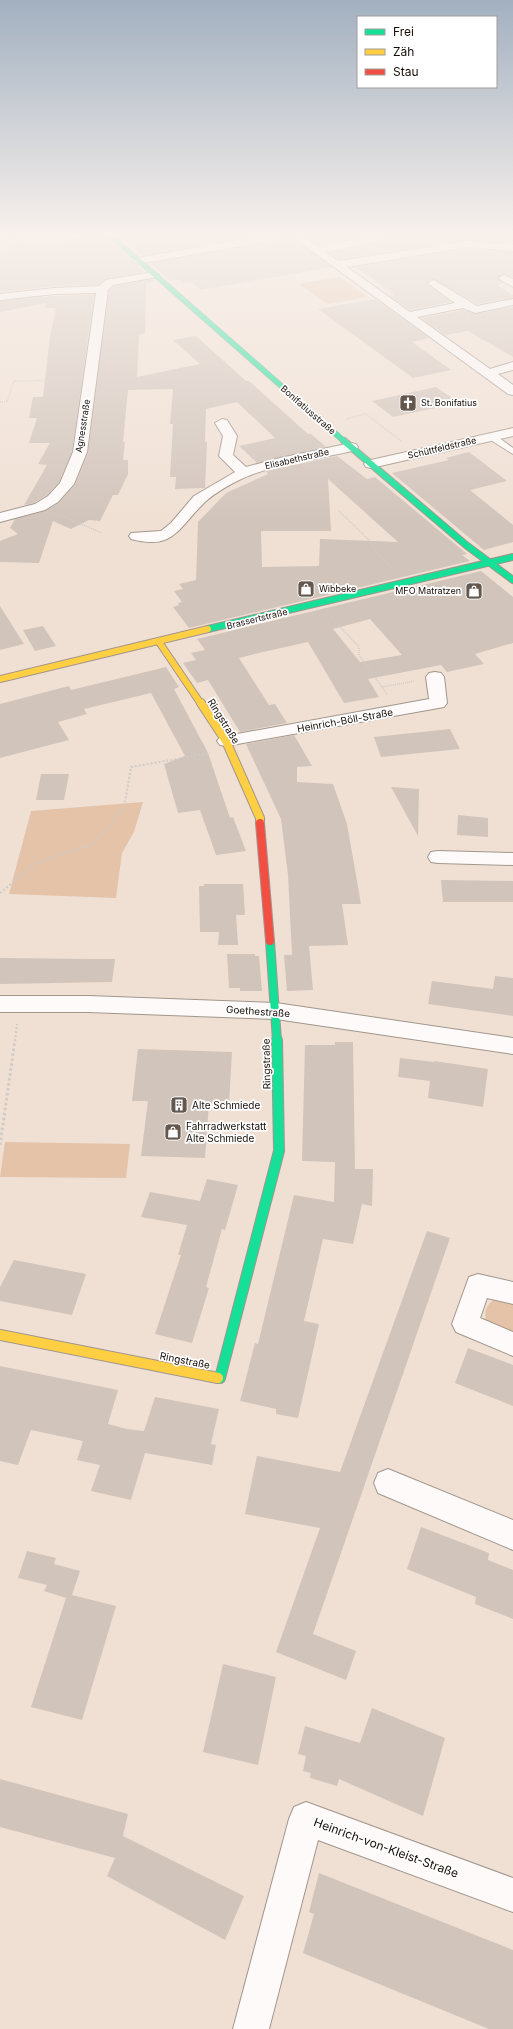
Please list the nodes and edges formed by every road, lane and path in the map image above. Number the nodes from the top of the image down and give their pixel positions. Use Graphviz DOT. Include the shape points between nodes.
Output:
graph roads {
  1 [pos="96,332"];
  2 [pos="218,332"];
  3 [pos="433,332"];
  4 [pos="513,366"];
  5 [pos="489,373"];
  6 [pos="90,380"];
  7 [pos="513,391"];
  8 [pos="0,402"];
  9 [pos="345,419"];
  10 [pos="222,423"];
  11 [pos="513,432"];
  12 [pos="492,437"];
  13 [pos="351,447"];
  14 [pos="513,452"];
  15 [pos="417,454"];
  16 [pos="371,464"];
  17 [pos="244,473"];
  18 [pos="40,507"];
  19 [pos="339,512"];
  20 [pos="0,518"];
  21 [pos="102,533"];
  22 [pos="136,536"];
  23 [pos="513,557"];
  24 [pos="490,562"];
  25 [pos="513,580"];
  26 [pos="406,583"];
  27 [pos="320,603"];
  28 [pos="159,642"];
  29 [pos="434,677"];
  30 [pos="0,679"];
  31 [pos="382,688"];
  32 [pos="400,710"];
  33 [pos="228,745"];
  34 [pos="438,857"];
  35 [pos="513,859"];
  36 [pos="0,893"];
  37 [pos="10,1004"];
  38 [pos="276,1010"];
  39 [pos="513,1046"];
  40 [pos="0,1145"];
  41 [pos="513,1293"];
  42 [pos="0,1335"];
  43 [pos="513,1344"];
  44 [pos="388,1484"];
  45 [pos="513,1535"];
  46 [pos="513,1895"];
  47 [pos="251,2029"];
  1 -- 6 [label="street, Agnesstraße"];
  2 -- 13 [label="street, Bonifatiusstraße"];
  3 -- 5 [label="street"];
  4 -- 5 [label="street"];
  5 -- 7 [label="street"];
  6 -- 8 [label="path" via="14,381 6,402"];
  6 -- 18 [label="street, Agnesstraße" via="80,452 67,484 53,499"];
  9 -- 15 [label="path" via="366,414"];
  10 -- 17 [label="street" via="230,436 226,456"];
  11 -- 12 [label="street, Schüttfeldstraße"];
  12 -- 14 [label="lane"];
  12 -- 15 [label="street, Schüttfeldstraße"];
  13 -- 16 [label="street, Bonifatiusstraße"];
  13 -- 17 [label="street, Elisabethstraße" via="272,464"];
  15 -- 16 [label="street, Schüttfeldstraße"];
  16 -- 24 [label="street, Bonifatiusstraße" via="466,545"];
  17 -- 22 [label="street, Elisabethstraße" via="219,485 198,501 167,534"];
  18 -- 20 [label="street, Agnesstraße"];
  18 -- 21 [label="path"];
  19 -- 26 [label="path" via="369,540 376,552"];
  23 -- 24 [label="street, Brassertstraße"];
  24 -- 25 [label="street, Bonifatiusstraße"];
  24 -- 26 [label="street, Brassertstraße"];
  26 -- 27 [label="street, Brassertstraße"];
  27 -- 28 [label="street, Brassertstraße"];
  27 -- 31 [label="path" via="359,647 359,655"];
  28 -- 30 [label="street, Brassertstraße"];
  28 -- 33 [label="street, Ringstraße"];
  29 -- 31 [label="path"];
  29 -- 32 [label="street, Heinrich-Böll-Straße" via="438,704"];
  31 -- 32 [label="path"];
  32 -- 33 [label="street, Heinrich-Böll-Straße"];
  33 -- 36 [label="path" via="131,767 124,808 93,844 36,863"];
  33 -- 38 [label="street, Ringstraße" via="260,818"];
  34 -- 35 [label="street"];
  37 -- 38 [label="street, Goethestraße"];
  37 -- 40 [label="path"];
  38 -- 39 [label="street, Goethestraße"];
  38 -- 42 [label="street, Ringstraße" via="279,1150 220,1378"];
  41 -- 43 [label="street" via="478,1285 465,1324"];
  44 -- 45 [label="street"];
  46 -- 47 [label="street, Heinrich-von-Kleist-Straße" via="306,1818"];
}
